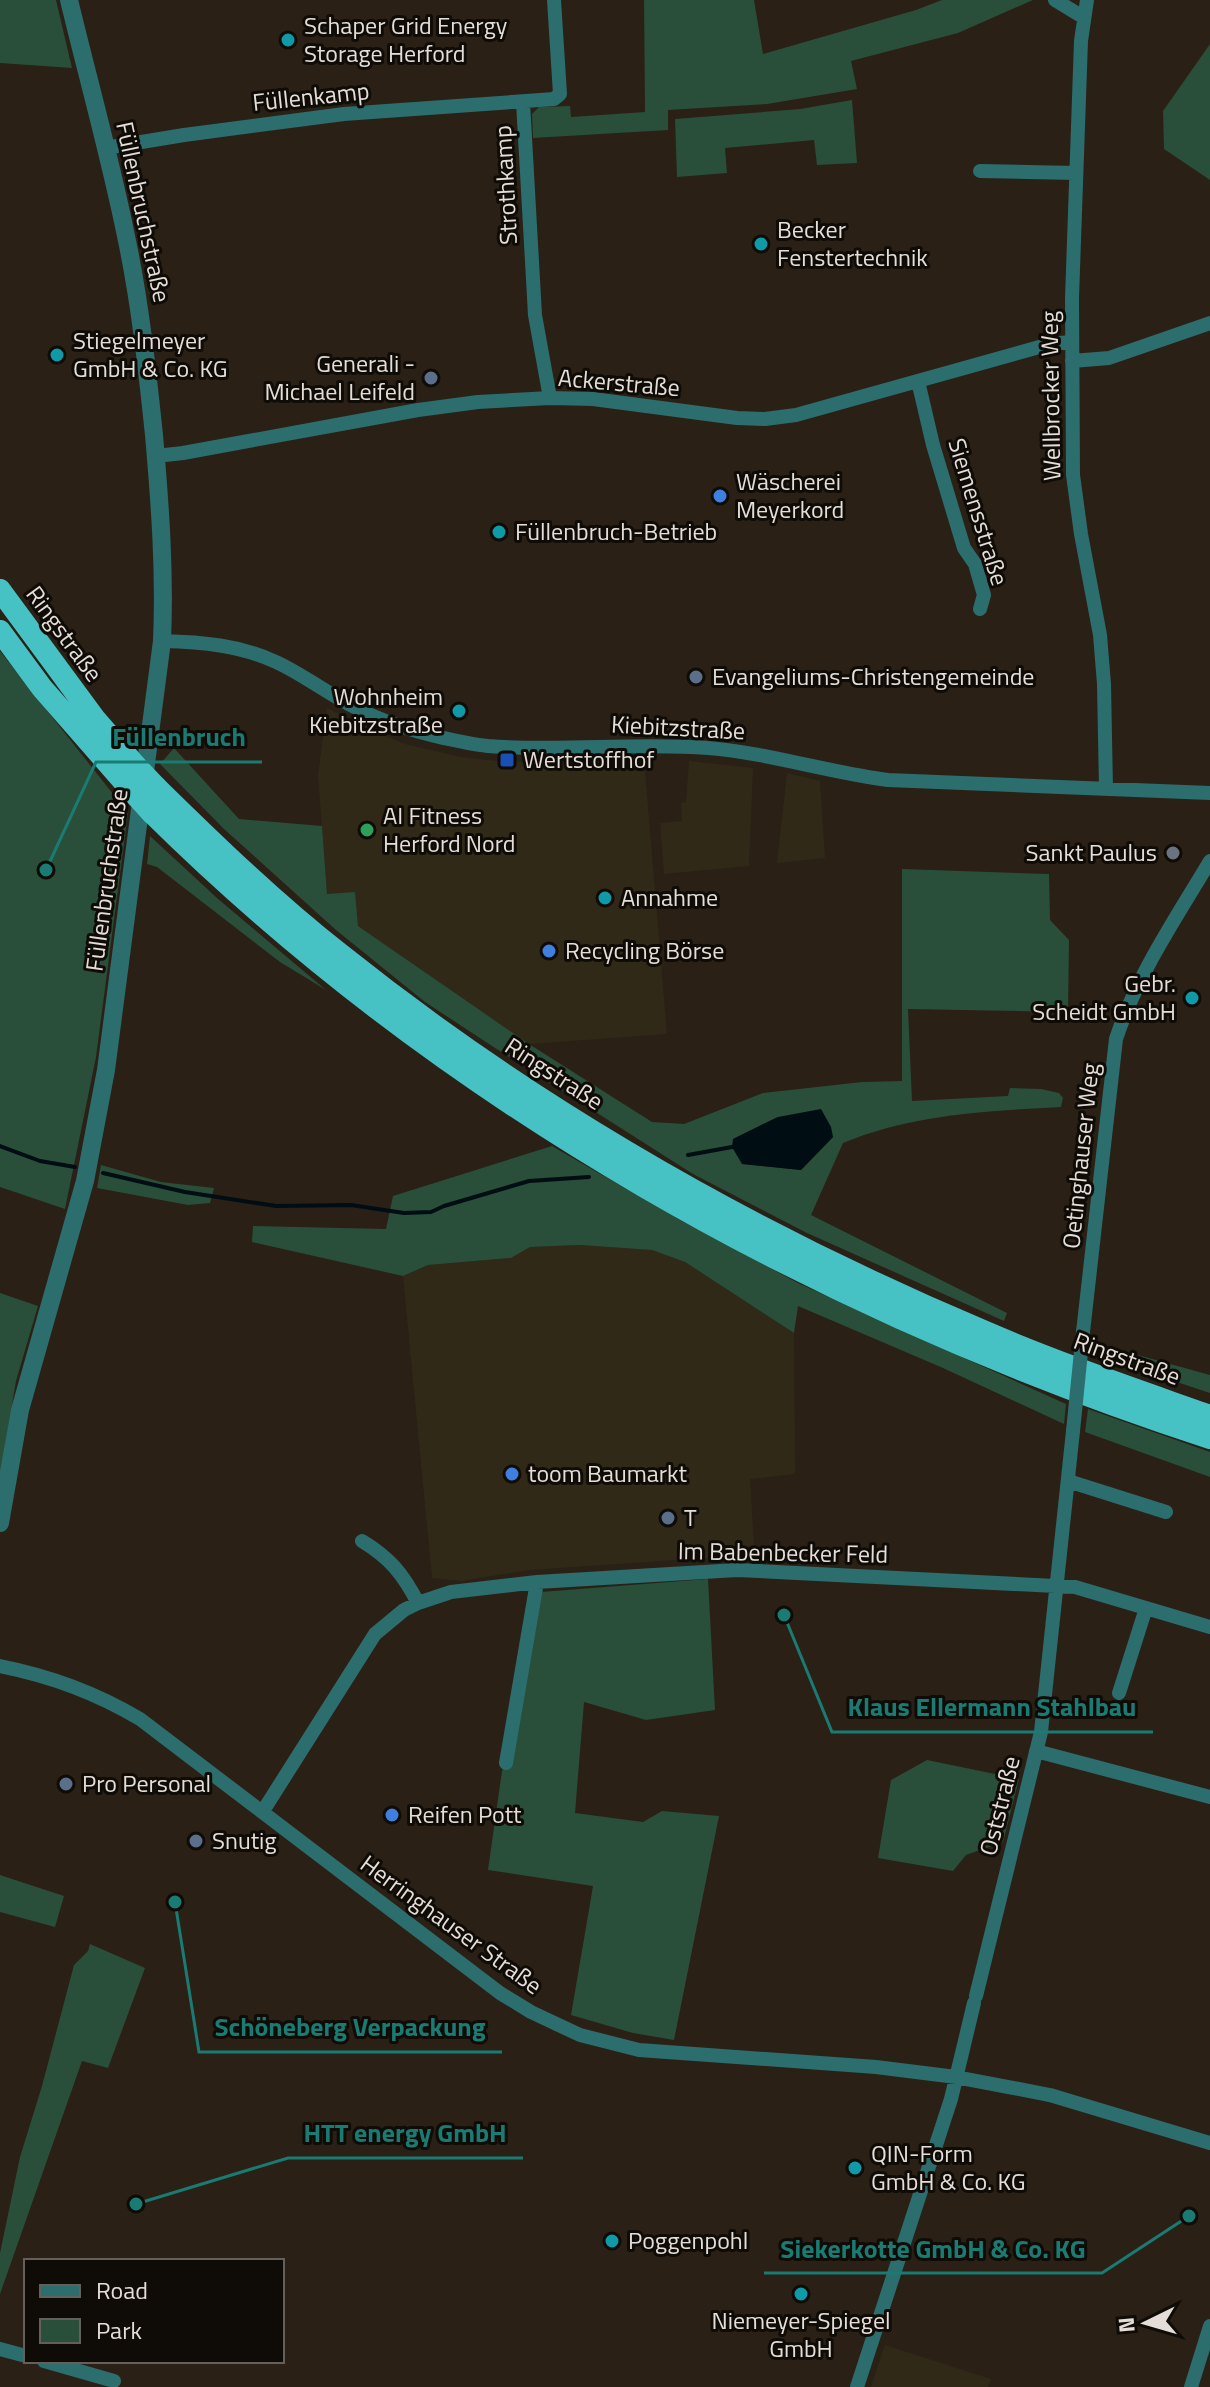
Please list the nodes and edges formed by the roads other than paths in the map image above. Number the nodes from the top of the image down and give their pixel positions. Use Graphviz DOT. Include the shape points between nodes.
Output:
graph roads {
  1 [pos="69,0"];
  2 [pos="554,0"];
  3 [pos="1055,0"];
  4 [pos="1087,0"];
  5 [pos="1083,17"];
  6 [pos="523,102"];
  7 [pos="105,148"];
  8 [pos="980,171"];
  9 [pos="1076,173"];
  10 [pos="1210,323"];
  11 [pos="1071,342"];
  12 [pos="1072,361"];
  13 [pos="918,381"];
  14 [pos="550,398"];
  15 [pos="156,456"];
  16 [pos="0,590"];
  17 [pos="980,609"];
  18 [pos="0,631"];
  19 [pos="162,641"];
  20 [pos="1106,789"];
  21 [pos="1210,793"];
  22 [pos="1210,861"];
  23 [pos="1210,1416"];
  24 [pos="1073,1431"];
  25 [pos="1210,1438"];
  26 [pos="1068,1481"];
  27 [pos="1166,1512"];
  28 [pos="0,1523"];
  29 [pos="362,1541"];
  30 [pos="537,1582"];
  31 [pos="1057,1586"];
  32 [pos="418,1603"];
  33 [pos="1146,1608"];
  34 [pos="1210,1627"];
  35 [pos="0,1666"];
  36 [pos="1119,1693"];
  37 [pos="1036,1751"];
  38 [pos="506,1763"];
  39 [pos="1210,1797"];
  40 [pos="263,1811"];
  41 [pos="956,2077"];
  42 [pos="1210,2143"];
  43 [pos="1209,2331"];
  44 [pos="0,2349"];
  45 [pos="24,2355"];
  46 [pos="51,2363"];
  47 [pos="114,2381"];
  48 [pos="857,2387"];
  49 [pos="1191,2387"];
  1 -- 7 [label="street, Füllenbruchstraße"];
  2 -- 6 [label="street, Strothkamp" via="560,94"];
  3 -- 5 [label="street"];
  4 -- 5 [label="street, Wellbrocker Weg"];
  5 -- 9 [label="street, Wellbrocker Weg"];
  6 -- 7 [label="street, Füllenkamp" via="344,114"];
  6 -- 14 [label="street, Strothkamp" via="535,315"];
  7 -- 15 [label="street, Füllenbruchstraße" via="139,303"];
  8 -- 9 [label="street"];
  9 -- 11 [label="street, Wellbrocker Weg"];
  10 -- 12 [label="street" via="1109,358"];
  11 -- 12 [label="street, Wellbrocker Weg"];
  11 -- 13 [label="street, Ackerstraße"];
  12 -- 20 [label="street, Wellbrocker Weg" via="1073,475 1100,635"];
  13 -- 14 [label="street, Ackerstraße" via="765,419"];
  13 -- 17 [label="street, Siemensstraße" via="964,548 984,595"];
  14 -- 15 [label="street, Ackerstraße" via="433,408"];
  15 -- 19 [label="street, Füllenbruchstraße" via="165,592"];
  16 -- 23 [label="highway, Ringstraße, bridge" via="86,707 156,787 340,955 426,1020 626,1151 783,1238 913,1301 1059,1362"];
  18 -- 25 [label="highway, Ringstraße, bridge" via="42,688 152,813 250,905 385,1015 513,1105 726,1233 894,1316"];
  19 -- 20 [label="street, Kiebitzstraße" via="209,643 263,657 393,724 485,746 710,748 888,780"];
  19 -- 28 [label="street, Füllenbruchstraße" via="98,1112 75,1224 20,1410"];
  20 -- 21 [label="street, Kiebitzstraße"];
  22 -- 24 [label="street, Oetinghauser Weg, bridge" via="1140,981 1116,1039"];
  24 -- 26 [label="street, Oststraße"];
  26 -- 27 [label="street"];
  26 -- 31 [label="street, Oststraße"];
  29 -- 32 [label="street" via="404,1576"];
  30 -- 31 [label="street, Im Babenbecker Feld" via="724,1570"];
  30 -- 32 [label="street, Im Babenbecker Feld" via="451,1592"];
  30 -- 38 [label="street"];
  31 -- 33 [label="street, Im Babenbecker Feld"];
  31 -- 37 [label="street, Oststraße"];
  32 -- 40 [label="street, Im Babenbecker Feld" via="375,1634"];
  33 -- 34 [label="street, Im Babenbecker Feld"];
  33 -- 36 [label="street"];
  35 -- 40 [label="street, Herringhauser Straße" via="38,1673 116,1705"];
  37 -- 39 [label="street"];
  37 -- 41 [label="street, Oststraße"];
  40 -- 41 [label="street, Herringhauser Straße" via="500,1993 580,2035 639,2050"];
  41 -- 42 [label="street, Herringhauser Straße" via="1050,2095"];
  41 -- 48 [label="street, Oststraße"];
  43 -- 49 [label="street"];
  44 -- 45 [label="street"];
  46 -- 47 [label="street"];
}
